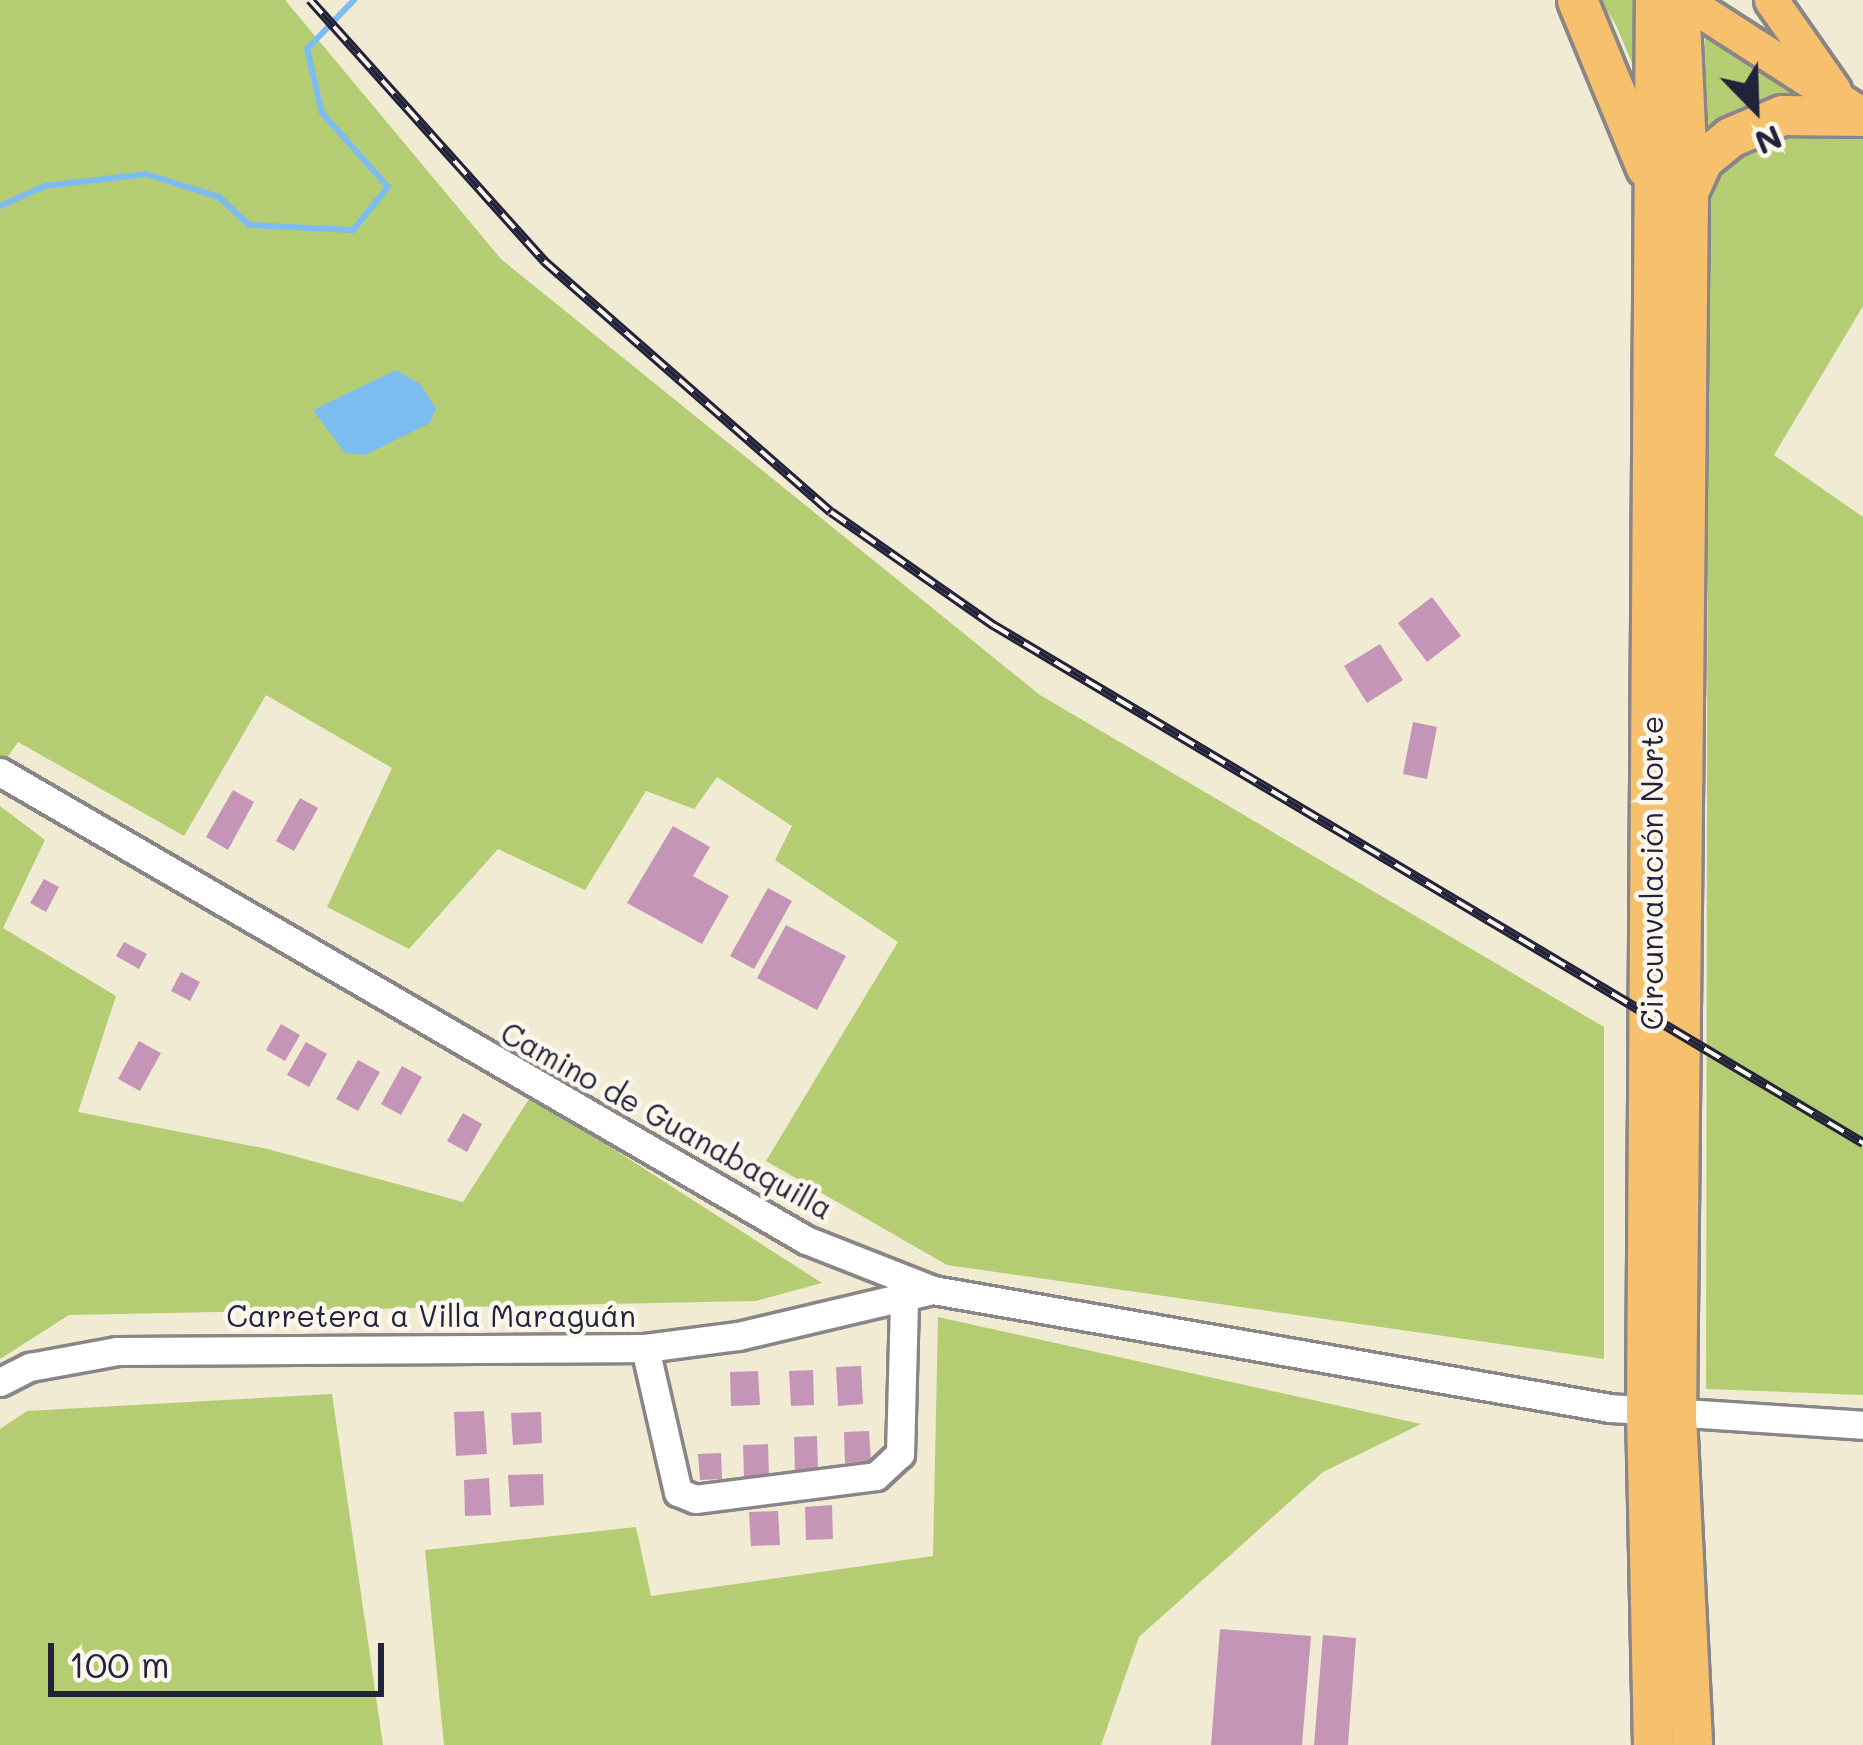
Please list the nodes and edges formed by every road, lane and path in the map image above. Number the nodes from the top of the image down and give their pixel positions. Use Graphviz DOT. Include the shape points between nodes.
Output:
graph roads {
  1 [pos="1577,0"];
  2 [pos="1771,0"];
  3 [pos="1676,1"];
  4 [pos="1856,111"];
  5 [pos="1671,190"];
  6 [pos="0,772"];
  7 [pos="933,1290"];
  8 [pos="904,1296"];
  9 [pos="646,1348"];
  10 [pos="0,1382"];
  11 [pos="1661,1415"];
  12 [pos="1863,1425"];
  13 [pos="1653,1745"];
  14 [pos="1692,1745"];
  1 -- 5 [label="highway"];
  2 -- 4 [label="main road"];
  3 -- 4 [label="main road"];
  3 -- 5 [label="highway, Circunvalación Norte"];
  4 -- 5 [label="highway" via="1764,122"];
  5 -- 11 [label="highway, Circunvalación Norte"];
  6 -- 7 [label="street, Camino de Guanabaquilla" via="806,1240"];
  7 -- 8 [label="street, Carretera a Villa Maraguán"];
  7 -- 11 [label="street, Camino de Guanabaquilla"];
  8 -- 9 [label="street, Carretera a Villa Maraguán" via="738,1336"];
  8 -- 9 [label="street" via="900,1454 876,1476 695,1499 678,1492"];
  9 -- 10 [label="street, Carretera a Villa Maraguán" via="117,1351 30,1366"];
  11 -- 12 [label="street, Camino de Guanabaquilla"];
  11 -- 13 [label="highway, Circunvalación Norte"];
  11 -- 14 [label="highway, Circunvalación Norte"];
}
